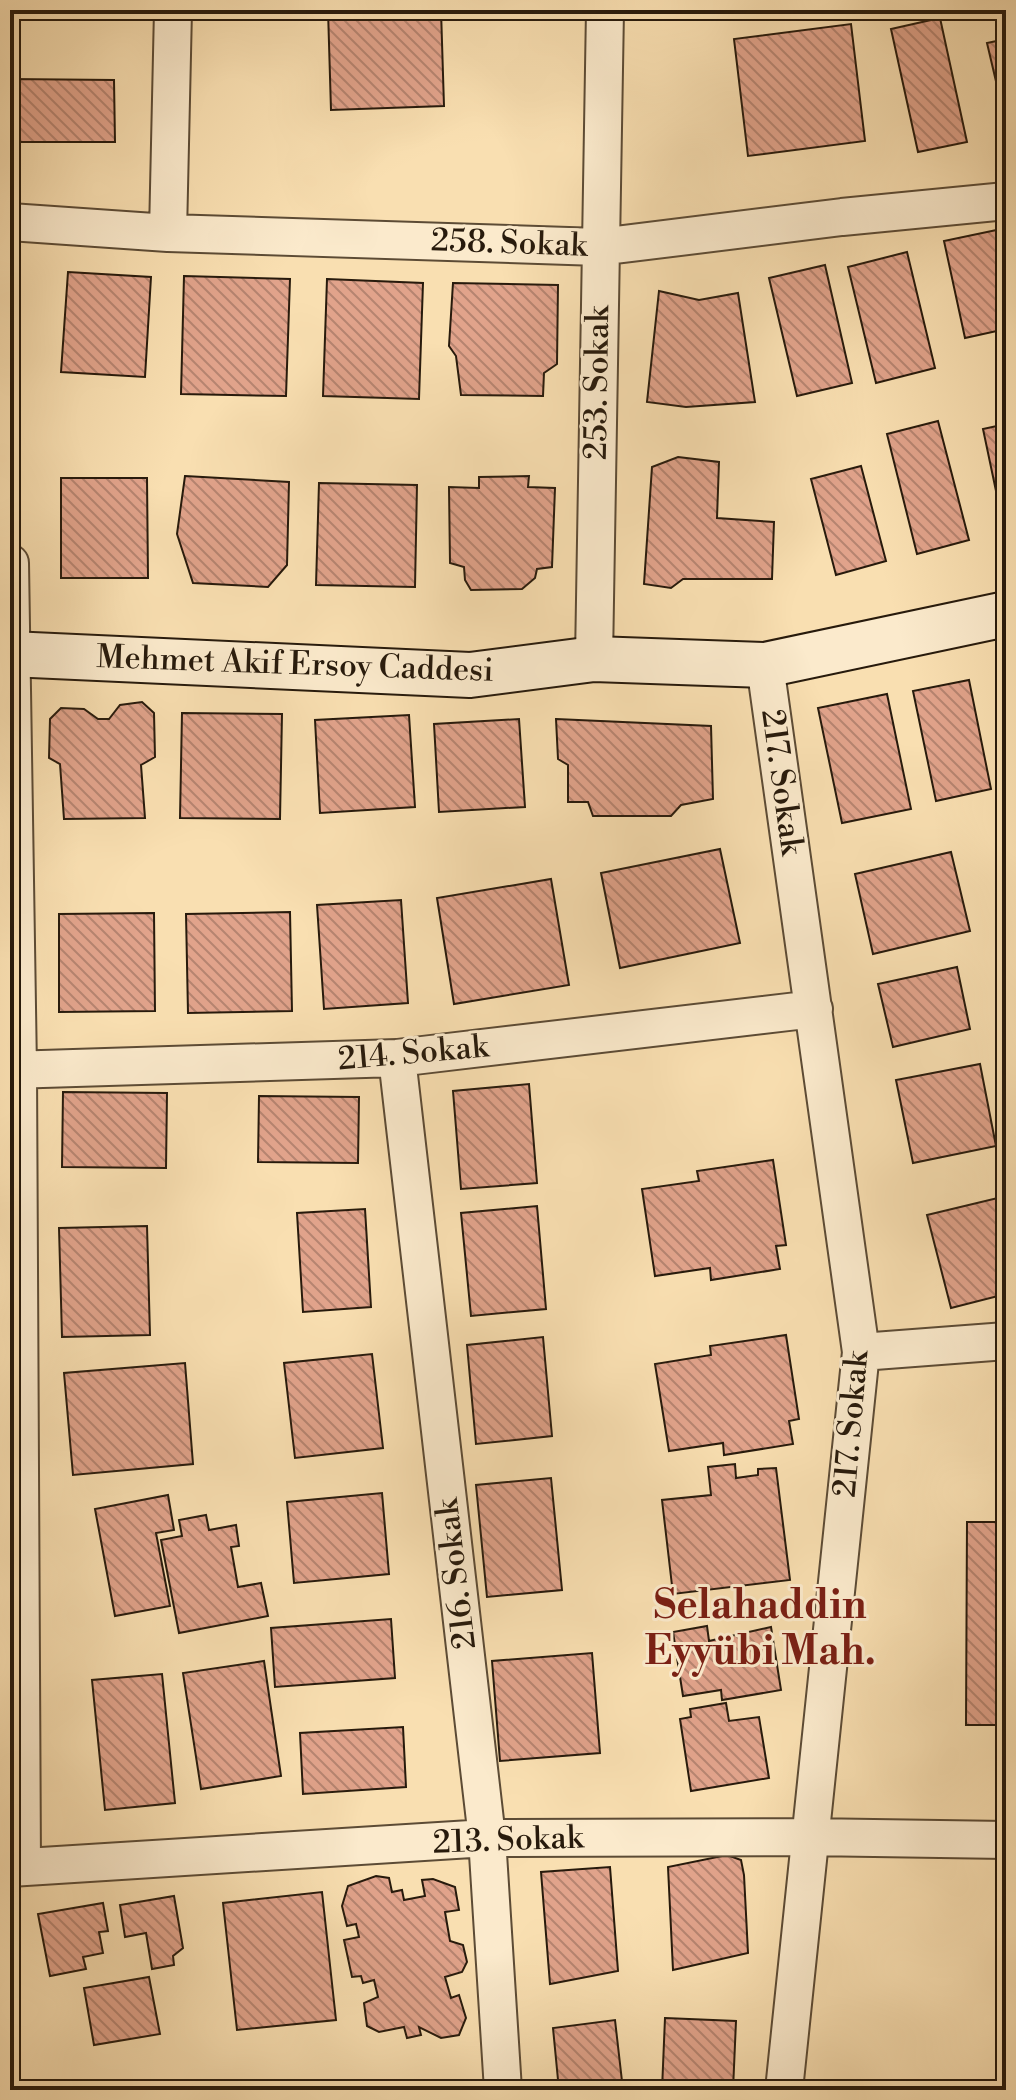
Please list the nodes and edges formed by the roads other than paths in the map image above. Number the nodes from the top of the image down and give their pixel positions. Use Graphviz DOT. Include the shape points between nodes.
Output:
graph roads {
  1 [pos="173,10"];
  2 [pos="605,10"];
  3 [pos="1006,201"];
  4 [pos="10,222"];
  5 [pos="168,233"];
  6 [pos="599,247"];
  7 [pos="10,563"];
  8 [pos="1006,614"];
  9 [pos="11,654"];
  10 [pos="594,659"];
  11 [pos="765,665"];
  12 [pos="814,1009"];
  13 [pos="397,1058"];
  14 [pos="14,1070"];
  15 [pos="1006,1341"];
  16 [pos="861,1352"];
  17 [pos="808,1837"];
  18 [pos="487,1838"];
  19 [pos="1006,1840"];
  20 [pos="16,1868"];
  21 [pos="503,2090"];
  22 [pos="784,2090"];
  1 -- 5 [label="street"];
  2 -- 6 [label="street, 253. Sokak"];
  3 -- 6 [label="street, 258. Sokak"];
  4 -- 5 [label="street, 258. Sokak"];
  5 -- 6 [label="street, 258. Sokak"];
  6 -- 10 [label="street, 253. Sokak"];
  7 -- 9 [label="street"];
  8 -- 11 [label="street, Mehmet Akif Ersoy Caddesi"];
  9 -- 10 [label="street, Mehmet Akif Ersoy Caddesi" via="470,675"];
  9 -- 14 [label="street"];
  10 -- 11 [label="street, Mehmet Akif Ersoy Caddesi"];
  11 -- 12 [label="street, 217. Sokak"];
  12 -- 13 [label="street, 214. Sokak"];
  12 -- 16 [label="street, 217. Sokak"];
  13 -- 14 [label="street, 214. Sokak"];
  13 -- 18 [label="street, 216. Sokak"];
  14 -- 20 [label="street"];
  15 -- 16 [label="street"];
  16 -- 17 [label="street, 217. Sokak"];
  17 -- 18 [label="street, 213. Sokak"];
  17 -- 19 [label="street, 213. Sokak"];
  17 -- 22 [label="street, 217. Sokak"];
  18 -- 20 [label="street, 213. Sokak"];
  18 -- 21 [label="street, 216. Sokak"];
}
